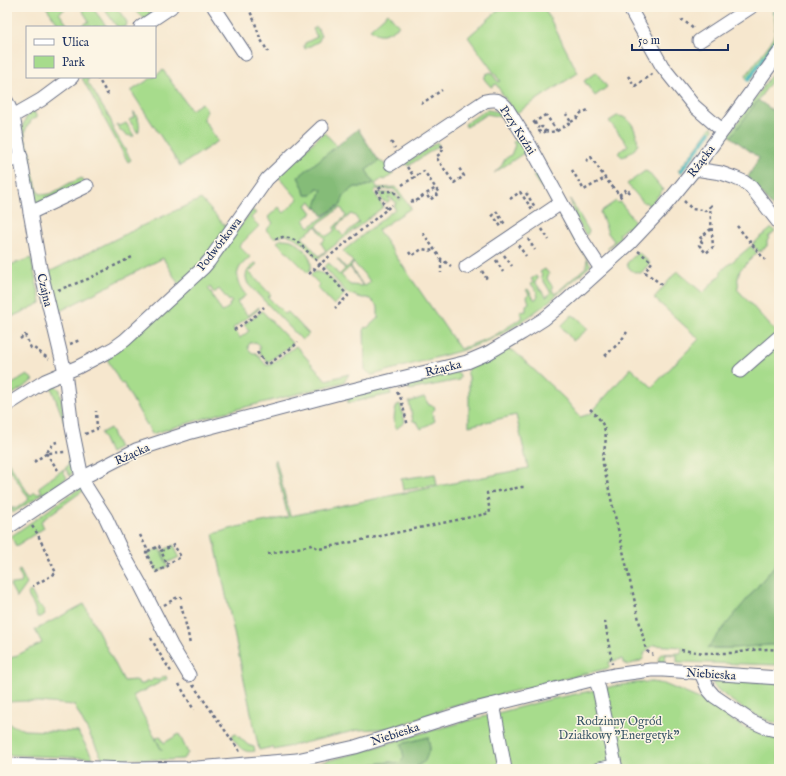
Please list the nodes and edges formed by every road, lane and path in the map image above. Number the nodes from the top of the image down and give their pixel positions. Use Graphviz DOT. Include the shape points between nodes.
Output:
graph roads {
  1 [pos="170,7"];
  2 [pos="214,7"];
  3 [pos="248,7"];
  4 [pos="629,7"];
  5 [pos="751,7"];
  6 [pos="142,26"];
  7 [pos="699,41"];
  8 [pos="268,52"];
  9 [pos="779,53"];
  10 [pos="245,54"];
  11 [pos="656,71"];
  12 [pos="628,76"];
  13 [pos="71,78"];
  14 [pos="98,78"];
  15 [pos="442,90"];
  16 [pos="108,95"];
  17 [pos="7,102"];
  18 [pos="421,104"];
  19 [pos="588,110"];
  20 [pos="566,114"];
  21 [pos="13,116"];
  22 [pos="571,122"];
  23 [pos="322,127"];
  24 [pos="724,129"];
  25 [pos="557,131"];
  26 [pos="441,144"];
  27 [pos="21,157"];
  28 [pos="586,161"];
  29 [pos="7,162"];
  30 [pos="391,164"];
  31 [pos="407,167"];
  32 [pos="459,168"];
  33 [pos="695,169"];
  34 [pos="572,170"];
  35 [pos="414,178"];
  36 [pos="605,178"];
  37 [pos="384,185"];
  38 [pos="402,185"];
  39 [pos="88,186"];
  40 [pos="436,188"];
  41 [pos="376,192"];
  42 [pos="526,193"];
  43 [pos="630,193"];
  44 [pos="426,194"];
  45 [pos="619,195"];
  46 [pos="399,198"];
  47 [pos="622,198"];
  48 [pos="510,199"];
  49 [pos="683,200"];
  50 [pos="411,202"];
  51 [pos="561,203"];
  52 [pos="392,205"];
  53 [pos="536,208"];
  54 [pos="387,209"];
  55 [pos="496,211"];
  56 [pos="533,211"];
  57 [pos="30,212"];
  58 [pos="492,214"];
  59 [pos="779,223"];
  60 [pos="737,226"];
  61 [pos="541,227"];
  62 [pos="507,228"];
  63 [pos="712,228"];
  64 [pos="504,230"];
  65 [pos="423,233"];
  66 [pos="526,237"];
  67 [pos="275,239"];
  68 [pos="550,240"];
  69 [pos="517,243"];
  70 [pos="535,250"];
  71 [pos="435,251"];
  72 [pos="409,252"];
  73 [pos="503,252"];
  74 [pos="640,252"];
  75 [pos="526,256"];
  76 [pos="132,257"];
  77 [pos="494,258"];
  78 [pos="441,260"];
  79 [pos="765,260"];
  80 [pos="320,264"];
  81 [pos="452,266"];
  82 [pos="512,266"];
  83 [pos="466,267"];
  84 [pos="479,268"];
  85 [pos="601,270"];
  86 [pos="503,272"];
  87 [pos="441,273"];
  88 [pos="309,274"];
  89 [pos="488,281"];
  90 [pos="662,285"];
  91 [pos="58,290"];
  92 [pos="264,307"];
  93 [pos="335,308"];
  94 [pos="234,330"];
  95 [pos="627,332"];
  96 [pos="779,337"];
  97 [pos="20,338"];
  98 [pos="80,340"];
  99 [pos="298,342"];
  100 [pos="66,346"];
  101 [pos="257,352"];
  102 [pos="605,356"];
  103 [pos="50,360"];
  104 [pos="740,371"];
  105 [pos="65,372"];
  106 [pos="397,392"];
  107 [pos="7,405"];
  108 [pos="590,409"];
  109 [pos="96,411"];
  110 [pos="408,426"];
  111 [pos="85,434"];
  112 [pos="57,442"];
  113 [pos="65,452"];
  114 [pos="46,453"];
  115 [pos="34,462"];
  116 [pos="58,470"];
  117 [pos="82,478"];
  118 [pos="524,487"];
  119 [pos="7,528"];
  120 [pos="37,533"];
  121 [pos="140,535"];
  122 [pos="148,551"];
  123 [pos="161,551"];
  124 [pos="268,554"];
  125 [pos="167,564"];
  126 [pos="33,586"];
  127 [pos="182,596"];
  128 [pos="181,605"];
  129 [pos="153,611"];
  130 [pos="605,620"];
  131 [pos="190,645"];
  132 [pos="681,650"];
  133 [pos="779,650"];
  134 [pos="653,656"];
  135 [pos="701,673"];
  136 [pos="614,674"];
  137 [pos="189,675"];
  138 [pos="779,678"];
  139 [pos="595,679"];
  140 [pos="492,705"];
  141 [pos="779,731"];
  142 [pos="244,755"];
  143 [pos="7,765"];
  144 [pos="615,767"];
  145 [pos="128,769"];
  146 [pos="506,769"];
  147 [pos="599,769"];
  1 -- 6 [label="street"];
  2 -- 10 [label="street"];
  3 -- 8 [label="path"];
  4 -- 24 [label="street" via="662,66 694,106"];
  5 -- 7 [label="street"];
  9 -- 24 [label="street, Rżącka"];
  11 -- 12 [label="path" via="635,86"];
  13 -- 21 [label="street" via="41,100"];
  14 -- 16 [label="path"];
  15 -- 18 [label="path"];
  17 -- 21 [label="street, Czajna"];
  19 -- 22 [label="path"];
  20 -- 22 [label="path"];
  21 -- 27 [label="street, Czajna"];
  22 -- 25 [label="path"];
  23 -- 105 [label="street, Podwórkowa" via="267,179 203,268 125,340"];
  24 -- 33 [label="street, Rżącka"];
  25 -- 25 [label="path" via="547,114 534,122 543,133"];
  26 -- 32 [label="path" via="444,149 436,157 454,183 464,176"];
  27 -- 29 [label="street"];
  27 -- 57 [label="street, Czajna"];
  28 -- 36 [label="path" via="591,157"];
  30 -- 51 [label="street, Przy Kuźni" via="485,101 498,100 506,106"];
  31 -- 35 [label="path"];
  33 -- 59 [label="street" via="721,173 744,182"];
  33 -- 85 [label="street, Rżącka" via="663,208"];
  34 -- 36 [label="path" via="584,190"];
  35 -- 38 [label="path"];
  35 -- 40 [label="path" via="424,171"];
  36 -- 45 [label="path"];
  37 -- 41 [label="path"];
  39 -- 57 [label="street"];
  40 -- 44 [label="path"];
  40 -- 44 [label="path" via="439,193 430,200"];
  41 -- 46 [label="path" via="393,191"];
  41 -- 54 [label="path"];
  42 -- 53 [label="path"];
  43 -- 45 [label="path" via="627,188"];
  44 -- 50 [label="path"];
  45 -- 47 [label="path"];
  48 -- 56 [label="path" via="520,192"];
  49 -- 63 [label="path" via="692,209 705,211 711,206"];
  51 -- 83 [label="street"];
  51 -- 85 [label="street, Przy Kuźni"];
  52 -- 54 [label="path"];
  54 -- 80 [label="path"];
  55 -- 62 [label="path"];
  57 -- 105 [label="street, Czajna" via="40,268"];
  58 -- 64 [label="path"];
  60 -- 79 [label="path"];
  61 -- 68 [label="path"];
  63 -- 63 [label="path" via="714,247 706,253 699,245 702,242 699,239"];
  65 -- 71 [label="path"];
  66 -- 70 [label="path"];
  67 -- 80 [label="path" via="283,237 297,241"];
  69 -- 75 [label="path"];
  71 -- 72 [label="path" via="422,249 413,255"];
  71 -- 78 [label="path"];
  73 -- 82 [label="path"];
  74 -- 90 [label="path" via="652,262 645,272"];
  76 -- 91 [label="path" via="88,279"];
  77 -- 86 [label="path"];
  78 -- 81 [label="path"];
  78 -- 87 [label="path"];
  80 -- 88 [label="path"];
  80 -- 93 [label="path" via="348,296"];
  84 -- 89 [label="path"];
  85 -- 117 [label="street, Rżącka" via="544,319 488,353 467,362 188,433 136,450"];
  92 -- 94 [label="path"];
  95 -- 102 [label="path"];
  96 -- 104 [label="street"];
  97 -- 103 [label="path" via="25,336 31,348"];
  98 -- 100 [label="path"];
  99 -- 101 [label="path" via="269,364 265,363"];
  105 -- 107 [label="street, Podwórkowa" via="45,381"];
  105 -- 117 [label="street, Czajna"];
  106 -- 110 [label="path"];
  108 -- 134 [label="path" via="600,419 605,431 603,464 645,646"];
  109 -- 111 [label="path" via="97,429"];
  112 -- 114 [label="path"];
  113 -- 114 [label="path"];
  114 -- 115 [label="path"];
  114 -- 116 [label="path"];
  117 -- 119 [label="street, Rżącka"];
  117 -- 129 [label="street, Czajna" via="106,518"];
  118 -- 124 [label="path" via="487,493 490,513 319,549 312,545"];
  120 -- 126 [label="path" via="56,574"];
  121 -- 122 [label="path"];
  122 -- 123 [label="path" via="159,546"];
  122 -- 125 [label="path" via="146,553 156,572 168,566"];
  123 -- 125 [label="path"];
  123 -- 125 [label="path" via="174,545 181,557"];
  127 -- 129 [label="path"];
  128 -- 131 [label="path"];
  129 -- 137 [label="street, Czajna"];
  130 -- 136 [label="path"];
  132 -- 133 [label="path" via="704,653"];
  135 -- 136 [label="street, Niebieska" via="651,670"];
  135 -- 138 [label="street, Niebieska"];
  135 -- 141 [label="street" via="714,696 751,721"];
  136 -- 139 [label="street, Niebieska"];
  137 -- 142 [label="path" via="188,678"];
  139 -- 140 [label="street, Niebieska"];
  139 -- 144 [label="street"];
  140 -- 145 [label="street, Niebieska" via="355,747 298,760 206,768"];
  140 -- 146 [label="street"];
  143 -- 145 [label="street, Niebieska"];
  144 -- 147 [label="street"];
}
